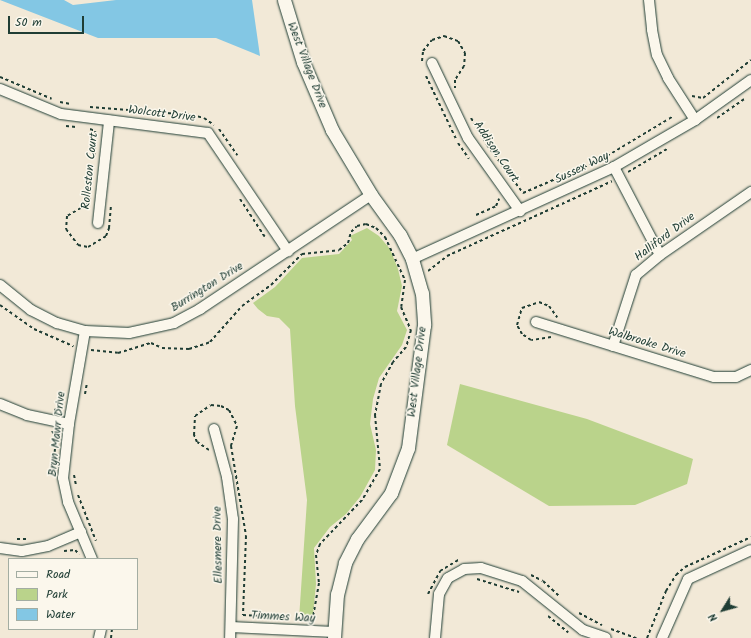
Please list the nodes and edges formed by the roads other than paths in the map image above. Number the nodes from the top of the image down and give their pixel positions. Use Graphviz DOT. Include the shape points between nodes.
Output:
graph roads {
  1 [pos="284,0"];
  2 [pos="649,0"];
  3 [pos="432,63"];
  4 [pos="751,80"];
  5 [pos="0,89"];
  6 [pos="695,120"];
  7 [pos="109,121"];
  8 [pos="614,167"];
  9 [pos="751,192"];
  10 [pos="371,195"];
  11 [pos="520,212"];
  12 [pos="98,223"];
  13 [pos="288,251"];
  14 [pos="660,255"];
  15 [pos="412,259"];
  16 [pos="0,285"];
  17 [pos="536,322"];
  18 [pos="85,331"];
  19 [pos="613,346"];
  20 [pos="751,370"];
  21 [pos="0,404"];
  22 [pos="69,424"];
  23 [pos="214,429"];
  24 [pos="81,532"];
  25 [pos="0,548"];
  26 [pos="751,550"];
  27 [pos="92,558"];
  28 [pos="231,627"];
  29 [pos="334,635"];
  30 [pos="230,638"];
  31 [pos="435,638"];
  32 [pos="606,638"];
  33 [pos="662,638"];
  1 -- 10 [label="street, West Village Drive" via="303,62 332,130"];
  2 -- 6 [label="street" via="657,55 668,78"];
  3 -- 11 [label="street, Addison Court" via="468,138"];
  4 -- 6 [label="street, Sussex Way"];
  5 -- 7 [label="street, Wolcott Drive" via="61,114"];
  6 -- 8 [label="street, Sussex Way"];
  7 -- 12 [label="street, Rolleston Court"];
  7 -- 13 [label="street, Wolcott Drive" via="208,133"];
  8 -- 11 [label="street, Sussex Way"];
  8 -- 14 [label="street"];
  9 -- 14 [label="street, Halliford Drive"];
  10 -- 13 [label="street, Burrington Drive"];
  10 -- 15 [label="street, West Village Drive" via="400,235"];
  11 -- 15 [label="street, Sussex Way"];
  13 -- 18 [label="street, Burrington Drive" via="200,310 174,323 129,333"];
  14 -- 19 [label="street, Halliford Drive" via="636,276"];
  15 -- 29 [label="street, West Village Drive" via="422,293 424,325 408,448 391,493 358,539 345,563 337,594"];
  16 -- 18 [label="street, Burrington Drive" via="31,310 57,323"];
  17 -- 19 [label="street, Walbrooke Drive"];
  18 -- 22 [label="street, Bryn Mawr Drive"];
  19 -- 20 [label="street, Walbrooke Drive" via="714,377 736,377"];
  21 -- 22 [label="street" via="27,415"];
  22 -- 24 [label="street, Bryn Mawr Drive" via="63,478 68,502"];
  23 -- 28 [label="street, Ellesmere Drive" via="227,477 233,519"];
  24 -- 25 [label="street" via="48,546 22,551"];
  24 -- 27 [label="street, Bryn Mawr Drive"];
  26 -- 33 [label="street" via="688,579"];
  28 -- 29 [label="street, Timmes Way" via="309,631"];
  28 -- 30 [label="street, Ellesmere Drive"];
  31 -- 32 [label="street" via="439,594 448,578 464,569 475,568 522,581 583,630"];
}
